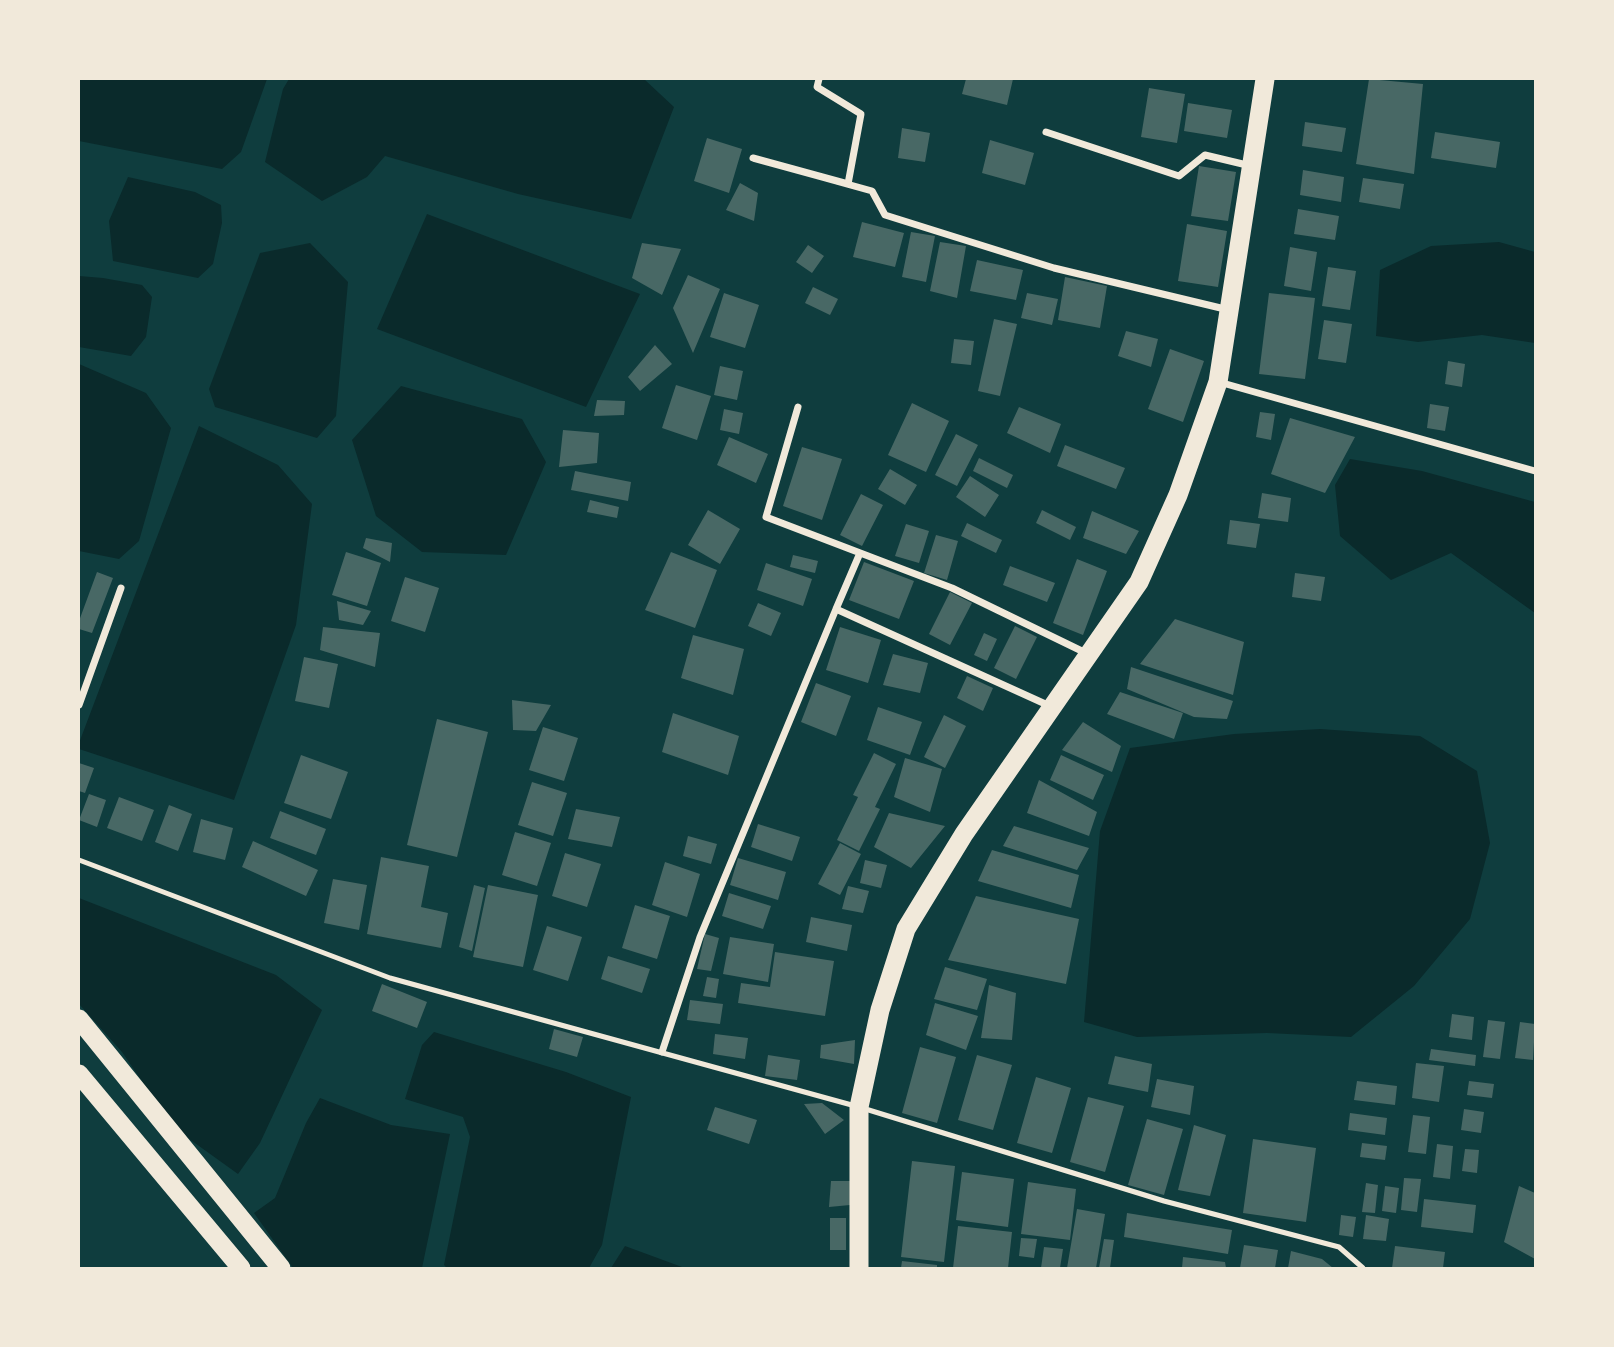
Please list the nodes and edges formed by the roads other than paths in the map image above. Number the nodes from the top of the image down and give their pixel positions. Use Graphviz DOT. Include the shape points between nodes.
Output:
graph roads {
  1 [pos="819,79"];
  2 [pos="1265,79"];
  3 [pos="1046,132"];
  4 [pos="1251,166"];
  5 [pos="1229,310"];
  6 [pos="1218,382"];
  7 [pos="798,407"];
  8 [pos="1535,471"];
  9 [pos="860,553"];
  10 [pos="121,588"];
  11 [pos="836,609"];
  12 [pos="1089,654"];
  13 [pos="79,705"];
  14 [pos="1052,707"];
  15 [pos="79,860"];
  16 [pos="79,1019"];
  17 [pos="662,1052"];
  18 [pos="79,1074"];
  19 [pos="859,1107"];
  20 [pos="241,1268"];
  21 [pos="281,1268"];
  22 [pos="859,1268"];
  23 [pos="1363,1268"];
  1 -- 5 [label="street" via="817,86 861,114 848,184 753,158 872,191 885,215 1054,268"];
  2 -- 4 [label="highway"];
  3 -- 4 [label="street" via="1179,176 1205,155"];
  4 -- 5 [label="highway"];
  5 -- 6 [label="highway"];
  6 -- 8 [label="street"];
  6 -- 12 [label="highway" via="1178,495 1139,582"];
  7 -- 9 [label="street" via="766,517"];
  9 -- 11 [label="street"];
  9 -- 12 [label="street" via="952,589"];
  10 -- 13 [label="street"];
  11 -- 14 [label="street"];
  11 -- 17 [label="street" via="700,937"];
  12 -- 14 [label="highway"];
  14 -- 19 [label="highway" via="964,834 906,929 880,1010"];
  15 -- 17 [label="lane" via="390,978"];
  16 -- 21 [label="highway"];
  17 -- 19 [label="lane"];
  18 -- 20 [label="highway"];
  19 -- 22 [label="highway"];
  19 -- 23 [label="lane" via="1164,1201 1339,1247"];
}
